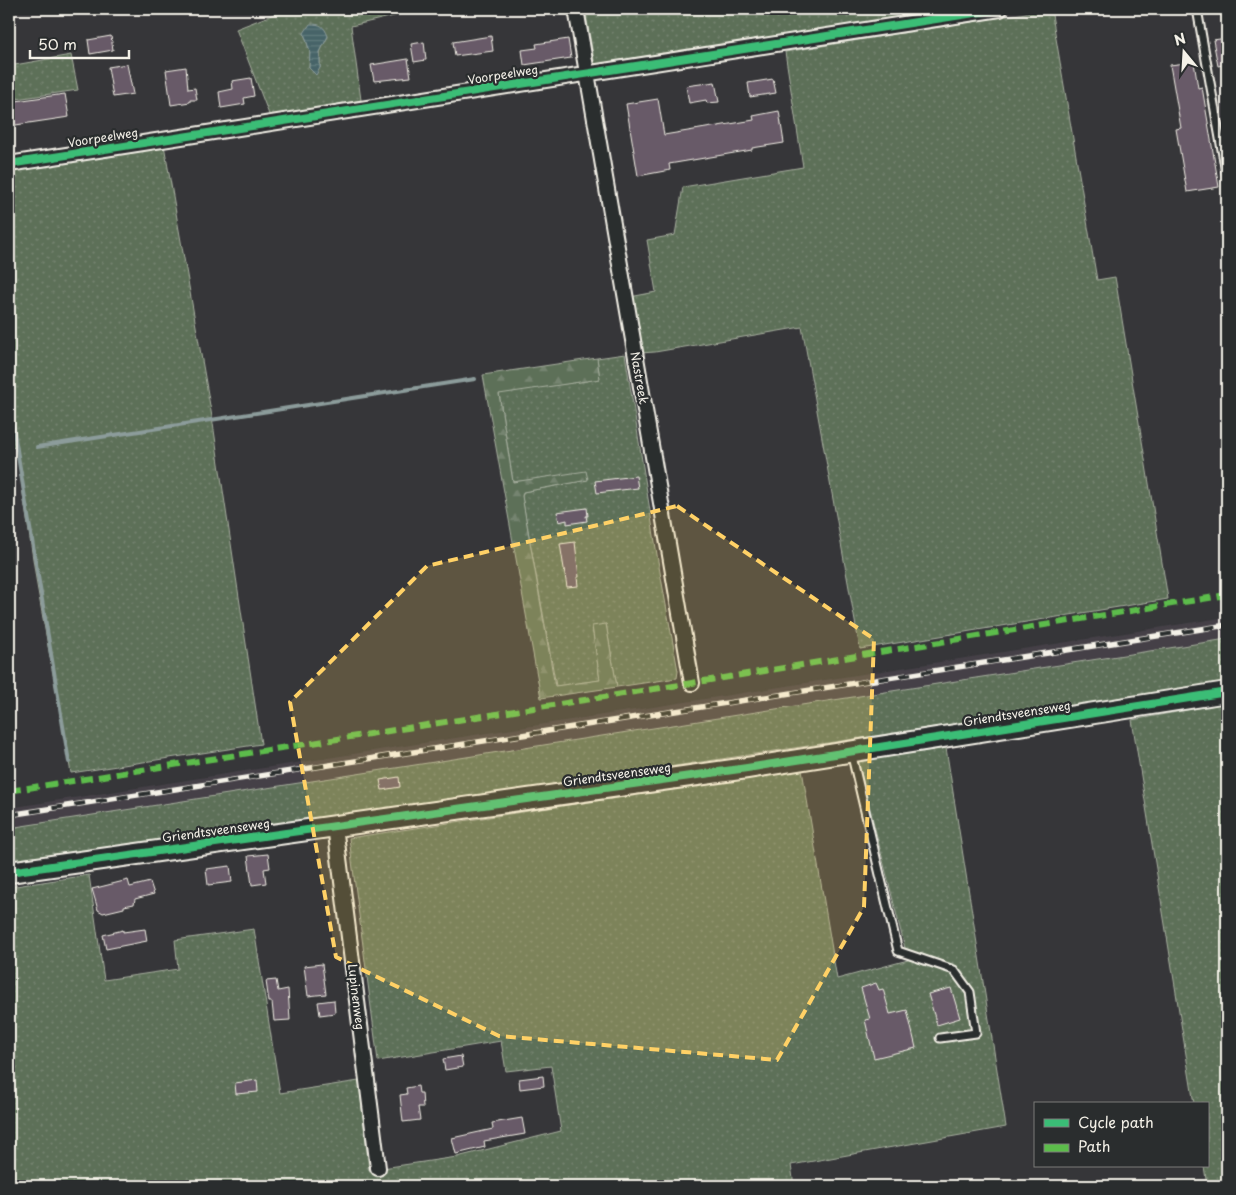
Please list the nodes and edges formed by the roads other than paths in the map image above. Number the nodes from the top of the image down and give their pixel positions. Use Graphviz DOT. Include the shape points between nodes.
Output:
graph roads {
  1 [pos="576,9"];
  2 [pos="1000,9"];
  3 [pos="1196,9"];
  4 [pos="587,73"];
  5 [pos="9,164"];
  6 [pos="1227,178"];
  7 [pos="692,684"];
  8 [pos="1227,692"];
  9 [pos="850,752"];
  10 [pos="335,826"];
  11 [pos="9,872"];
  12 [pos="940,1038"];
  13 [pos="378,1168"];
  1 -- 4 [label="street, Nastreek"];
  2 -- 4 [label="street, Voorpeelweg"];
  3 -- 6 [label="lane"];
  4 -- 5 [label="street, Voorpeelweg"];
  4 -- 7 [label="street, Nastreek"];
  8 -- 9 [label="street, Griendtsveenseweg"];
  9 -- 10 [label="street, Griendtsveenseweg"];
  9 -- 12 [label="lane" via="898,951 954,970 970,992 976,1033"];
  10 -- 11 [label="street, Griendtsveenseweg"];
  10 -- 13 [label="street, Lupinenweg"];
}
